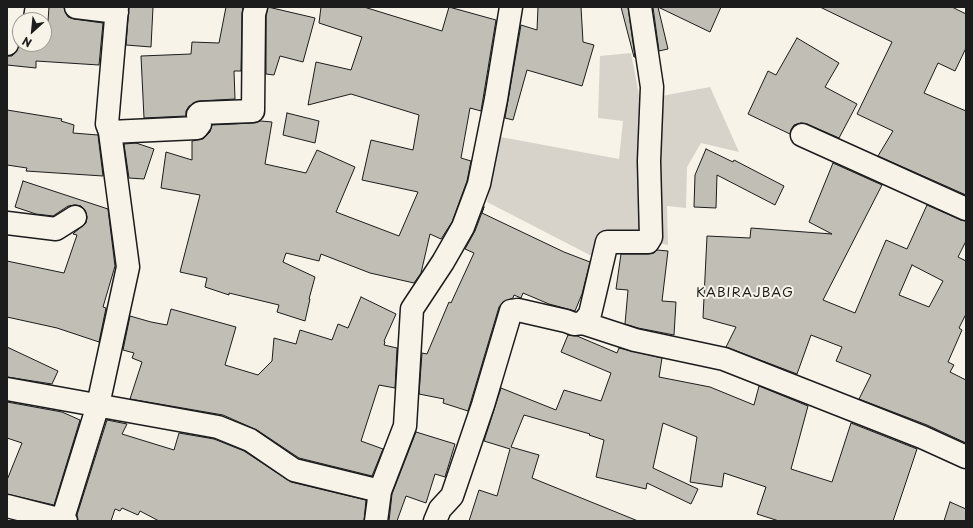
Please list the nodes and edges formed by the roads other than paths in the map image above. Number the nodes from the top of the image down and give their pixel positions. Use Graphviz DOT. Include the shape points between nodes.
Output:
graph roads {
  1 [pos="13,7"];
  2 [pos="76,7"];
  3 [pos="256,7"];
  4 [pos="511,7"];
  5 [pos="640,7"];
  6 [pos="117,9"];
  7 [pos="7,44"];
  8 [pos="110,132"];
  9 [pos="802,135"];
  10 [pos="966,209"];
  11 [pos="75,217"];
  12 [pos="7,223"];
  13 [pos="583,323"];
  14 [pos="7,388"];
  15 [pos="98,405"];
  16 [pos="966,457"];
  17 [pos="380,491"];
  18 [pos="7,506"];
  19 [pos="63,521"];
  20 [pos="376,521"];
  21 [pos="435,521"];
  1 -- 7 [label="street"];
  2 -- 6 [label="street"];
  3 -- 8 [label="street" via="253,111 200,113 200,124 197,128"];
  4 -- 17 [label="street" via="479,184 463,227 412,310 405,426"];
  5 -- 13 [label="street" via="652,87 649,161 651,237 648,242 607,242 590,314"];
  6 -- 8 [label="street" via="107,124"];
  8 -- 15 [label="street" via="128,267"];
  9 -- 10 [label="street"];
  11 -- 12 [label="street" via="56,228"];
  13 -- 16 [label="street" via="635,340 724,359 922,437"];
  13 -- 21 [label="street" via="574,324 518,310 511,311 452,496 440,509"];
  14 -- 15 [label="street"];
  15 -- 17 [label="street" via="218,427 250,440 294,470"];
  15 -- 19 [label="street"];
  17 -- 20 [label="street"];
  18 -- 19 [label="street"];
}
